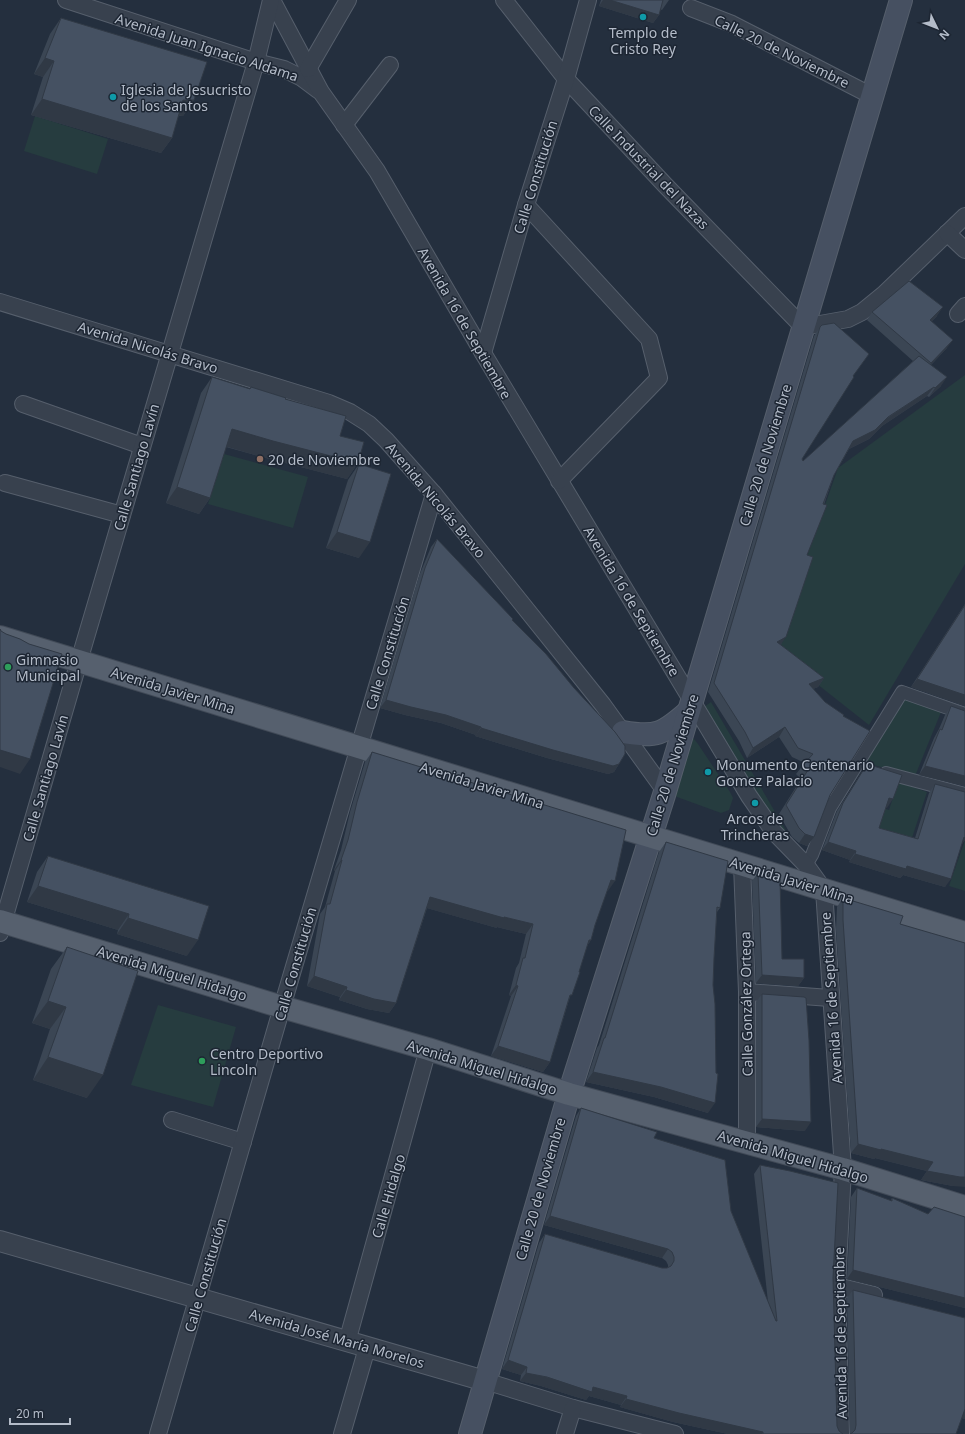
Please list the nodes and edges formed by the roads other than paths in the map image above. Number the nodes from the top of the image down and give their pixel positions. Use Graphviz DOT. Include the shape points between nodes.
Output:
graph roads {
  1 [pos="66,0"];
  2 [pos="272,0"];
  3 [pos="348,0"];
  4 [pos="504,0"];
  5 [pos="588,0"];
  6 [pos="901,0"];
  7 [pos="691,8"];
  8 [pos="256,62"];
  9 [pos="390,65"];
  10 [pos="308,69"];
  11 [pos="566,79"];
  12 [pos="321,92"];
  13 [pos="872,96"];
  14 [pos="344,124"];
  15 [pos="526,205"];
  16 [pos="965,216"];
  17 [pos="947,233"];
  18 [pos="965,250"];
  19 [pos="0,302"];
  20 [pos="803,327"];
  21 [pos="483,353"];
  22 [pos="169,354"];
  23 [pos="23,404"];
  24 [pos="142,446"];
  25 [pos="559,481"];
  26 [pos="5,483"];
  27 [pos="434,494"];
  28 [pos="122,515"];
  29 [pos="0,637"];
  30 [pos="79,661"];
  31 [pos="690,706"];
  32 [pos="965,714"];
  33 [pos="623,732"];
  34 [pos="359,748"];
  35 [pos="857,764"];
  36 [pos="665,791"];
  37 [pos="965,794"];
  38 [pos="651,837"];
  39 [pos="742,865"];
  40 [pos="806,865"];
  41 [pos="824,890"];
  42 [pos="1,926"];
  43 [pos="965,933"];
  44 [pos="747,992"];
  45 [pos="830,998"];
  46 [pos="282,1007"];
  47 [pos="428,1049"];
  48 [pos="569,1094"];
  49 [pos="172,1120"];
  50 [pos="244,1142"];
  51 [pos="748,1142"];
  52 [pos="843,1169"];
  53 [pos="965,1207"];
  54 [pos="0,1241"];
  55 [pos="837,1286"];
  56 [pos="198,1298"];
  57 [pos="890,1299"];
  58 [pos="347,1342"];
  59 [pos="367,1348"];
  60 [pos="485,1381"];
  61 [pos="573,1408"];
  62 [pos="158,1434"];
  63 [pos="342,1434"];
  64 [pos="470,1434"];
  65 [pos="565,1434"];
  66 [pos="675,1434"];
  67 [pos="841,1434"];
  1 -- 8 [label="street, Avenida Juan Ignacio Aldama"];
  2 -- 8 [label="street, Calle Santiago Lavín"];
  2 -- 10 [label="street, Avenida 16 de Septiembre"];
  3 -- 10 [label="street"];
  4 -- 11 [label="street, Calle Industrial del Nazas"];
  5 -- 11 [label="street, Calle Constitución"];
  6 -- 13 [label="main road, Calle 20 de Noviembre"];
  7 -- 13 [label="street, Calle 20 de Noviembre" via="732,24"];
  8 -- 12 [label="street, Avenida Juan Ignacio Aldama" via="284,69"];
  8 -- 22 [label="street, Calle Santiago Lavín"];
  9 -- 14 [label="street"];
  10 -- 12 [label="street, Avenida 16 de Septiembre"];
  11 -- 15 [label="street, Calle Constitución"];
  11 -- 20 [label="street, Calle Industrial del Nazas"];
  12 -- 14 [label="street, Avenida 16 de Septiembre"];
  13 -- 20 [label="main road, Calle 20 de Noviembre"];
  14 -- 21 [label="street, Avenida 16 de Septiembre" via="377,171"];
  15 -- 21 [label="street, Calle Constitución"];
  15 -- 25 [label="street" via="649,339 659,378"];
  16 -- 17 [label="street"];
  17 -- 18 [label="street"];
  17 -- 20 [label="street" via="862,312 848,319"];
  19 -- 22 [label="street, Avenida Nicolás Bravo"];
  20 -- 31 [label="main road, Calle 20 de Noviembre"];
  21 -- 25 [label="street, Avenida 16 de Septiembre"];
  22 -- 24 [label="street, Calle Santiago Lavín"];
  22 -- 27 [label="street, Avenida Nicolás Bravo" via="329,403 350,412 369,424 386,440"];
  23 -- 24 [label="street"];
  24 -- 28 [label="street, Calle Santiago Lavín"];
  25 -- 31 [label="street, Avenida 16 de Septiembre"];
  26 -- 28 [label="street"];
  27 -- 33 [label="street, Avenida Nicolás Bravo"];
  27 -- 34 [label="street, Calle Constitución"];
  28 -- 30 [label="street, Calle Santiago Lavín"];
  29 -- 30 [label="main road, Avenida Javier Mina"];
  30 -- 34 [label="main road, Avenida Javier Mina"];
  30 -- 42 [label="street, Calle Santiago Lavín"];
  31 -- 33 [label="main road" via="675,724 659,733 643,736"];
  31 -- 36 [label="main road, Calle 20 de Noviembre"];
  31 -- 40 [label="street, Avenida 16 de Septiembre" via="774,832"];
  32 -- 35 [label="street" via="902,692"];
  33 -- 36 [label="street, Avenida Nicolás Bravo"];
  34 -- 38 [label="main road, Avenida Javier Mina"];
  34 -- 46 [label="street, Calle Constitución"];
  35 -- 37 [label="street"];
  35 -- 40 [label="street" via="830,808 812,856"];
  36 -- 38 [label="main road, Calle 20 de Noviembre"];
  38 -- 39 [label="main road, Avenida Javier Mina"];
  38 -- 48 [label="main road, Calle 20 de Noviembre"];
  39 -- 41 [label="main road, Avenida Javier Mina"];
  39 -- 44 [label="street, Calle González Ortega"];
  40 -- 41 [label="street, Avenida 16 de Septiembre"];
  41 -- 43 [label="main road, Avenida Javier Mina"];
  41 -- 45 [label="street, Avenida 16 de Septiembre"];
  42 -- 46 [label="main road, Avenida Miguel Hidalgo"];
  44 -- 45 [label="street"];
  44 -- 51 [label="street, Calle González Ortega"];
  45 -- 52 [label="street, Avenida 16 de Septiembre"];
  46 -- 47 [label="main road, Avenida Miguel Hidalgo"];
  46 -- 50 [label="street, Calle Constitución"];
  47 -- 48 [label="main road, Avenida Miguel Hidalgo"];
  47 -- 58 [label="street, Calle Hidalgo"];
  48 -- 51 [label="main road, Avenida Miguel Hidalgo"];
  48 -- 60 [label="main road, Calle 20 de Noviembre" via="536,1232"];
  49 -- 50 [label="street"];
  50 -- 56 [label="street, Calle Constitución"];
  51 -- 52 [label="main road, Avenida Miguel Hidalgo"];
  52 -- 53 [label="main road, Avenida Miguel Hidalgo"];
  52 -- 55 [label="street, Avenida 16 de Septiembre"];
  54 -- 56 [label="street, Avenida José María Morelos"];
  55 -- 57 [label="street"];
  55 -- 67 [label="street, Avenida 16 de Septiembre"];
  56 -- 58 [label="street, Avenida José María Morelos"];
  56 -- 62 [label="street, Calle Constitución"];
  58 -- 59 [label="street, Avenida José María Morelos"];
  59 -- 60 [label="street, Avenida José María Morelos"];
  59 -- 63 [label="street"];
  60 -- 61 [label="street, Avenida José María Morelos"];
  60 -- 64 [label="main road, Calle 20 de Noviembre"];
  61 -- 65 [label="street"];
  61 -- 66 [label="street, Avenida José María Morelos"];
}
